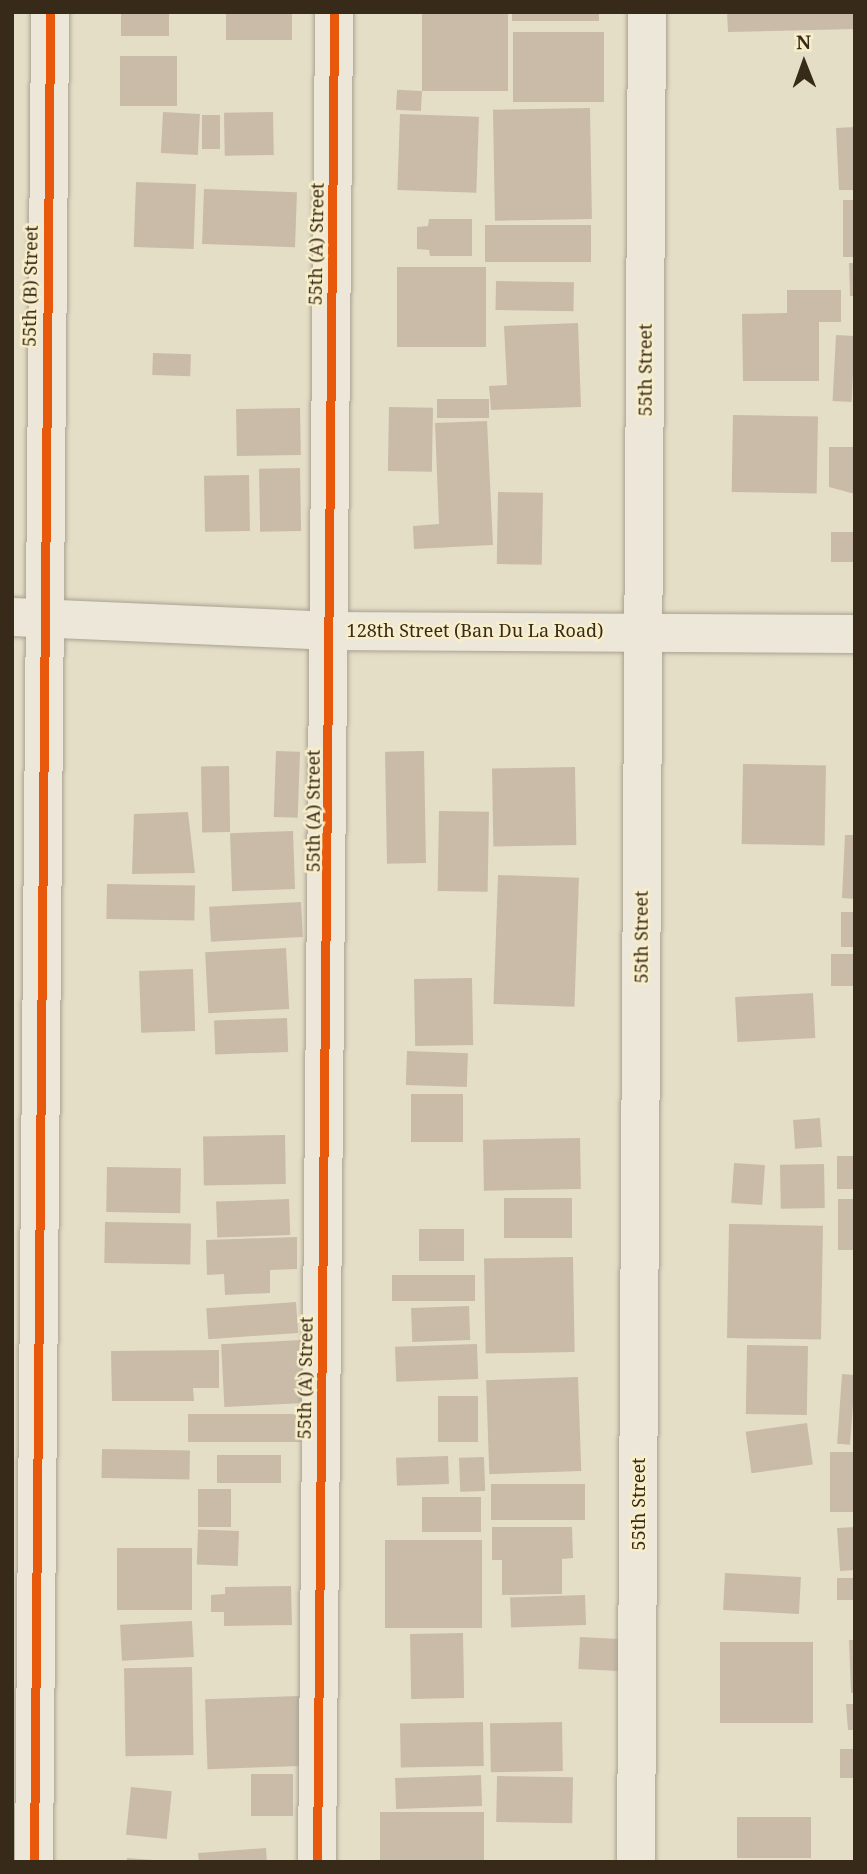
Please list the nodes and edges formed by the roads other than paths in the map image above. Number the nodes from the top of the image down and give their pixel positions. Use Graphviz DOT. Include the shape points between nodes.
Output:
graph roads {
  1 [pos="50,12"];
  2 [pos="334,12"];
  3 [pos="647,12"];
  4 [pos="26,616"];
  5 [pos="643,630"];
  6 [pos="328,631"];
  7 [pos="855,634"];
  8 [pos="34,1862"];
  9 [pos="317,1862"];
  10 [pos="636,1862"];
  1 -- 4 [label="street, 55th (B) Street"];
  2 -- 6 [label="street, 55th (A) Street"];
  3 -- 5 [label="street, 55th Street"];
  4 -- 6 [label="street, 128th Street (Ban Du La Road)"];
  4 -- 8 [label="street, 55th (B) Street"];
  5 -- 6 [label="street, 128th Street (Ban Du La Road)"];
  5 -- 7 [label="street, 128th Street (Ban Du La Road)"];
  5 -- 10 [label="street, 55th Street"];
  6 -- 9 [label="street, 55th (A) Street"];
}
